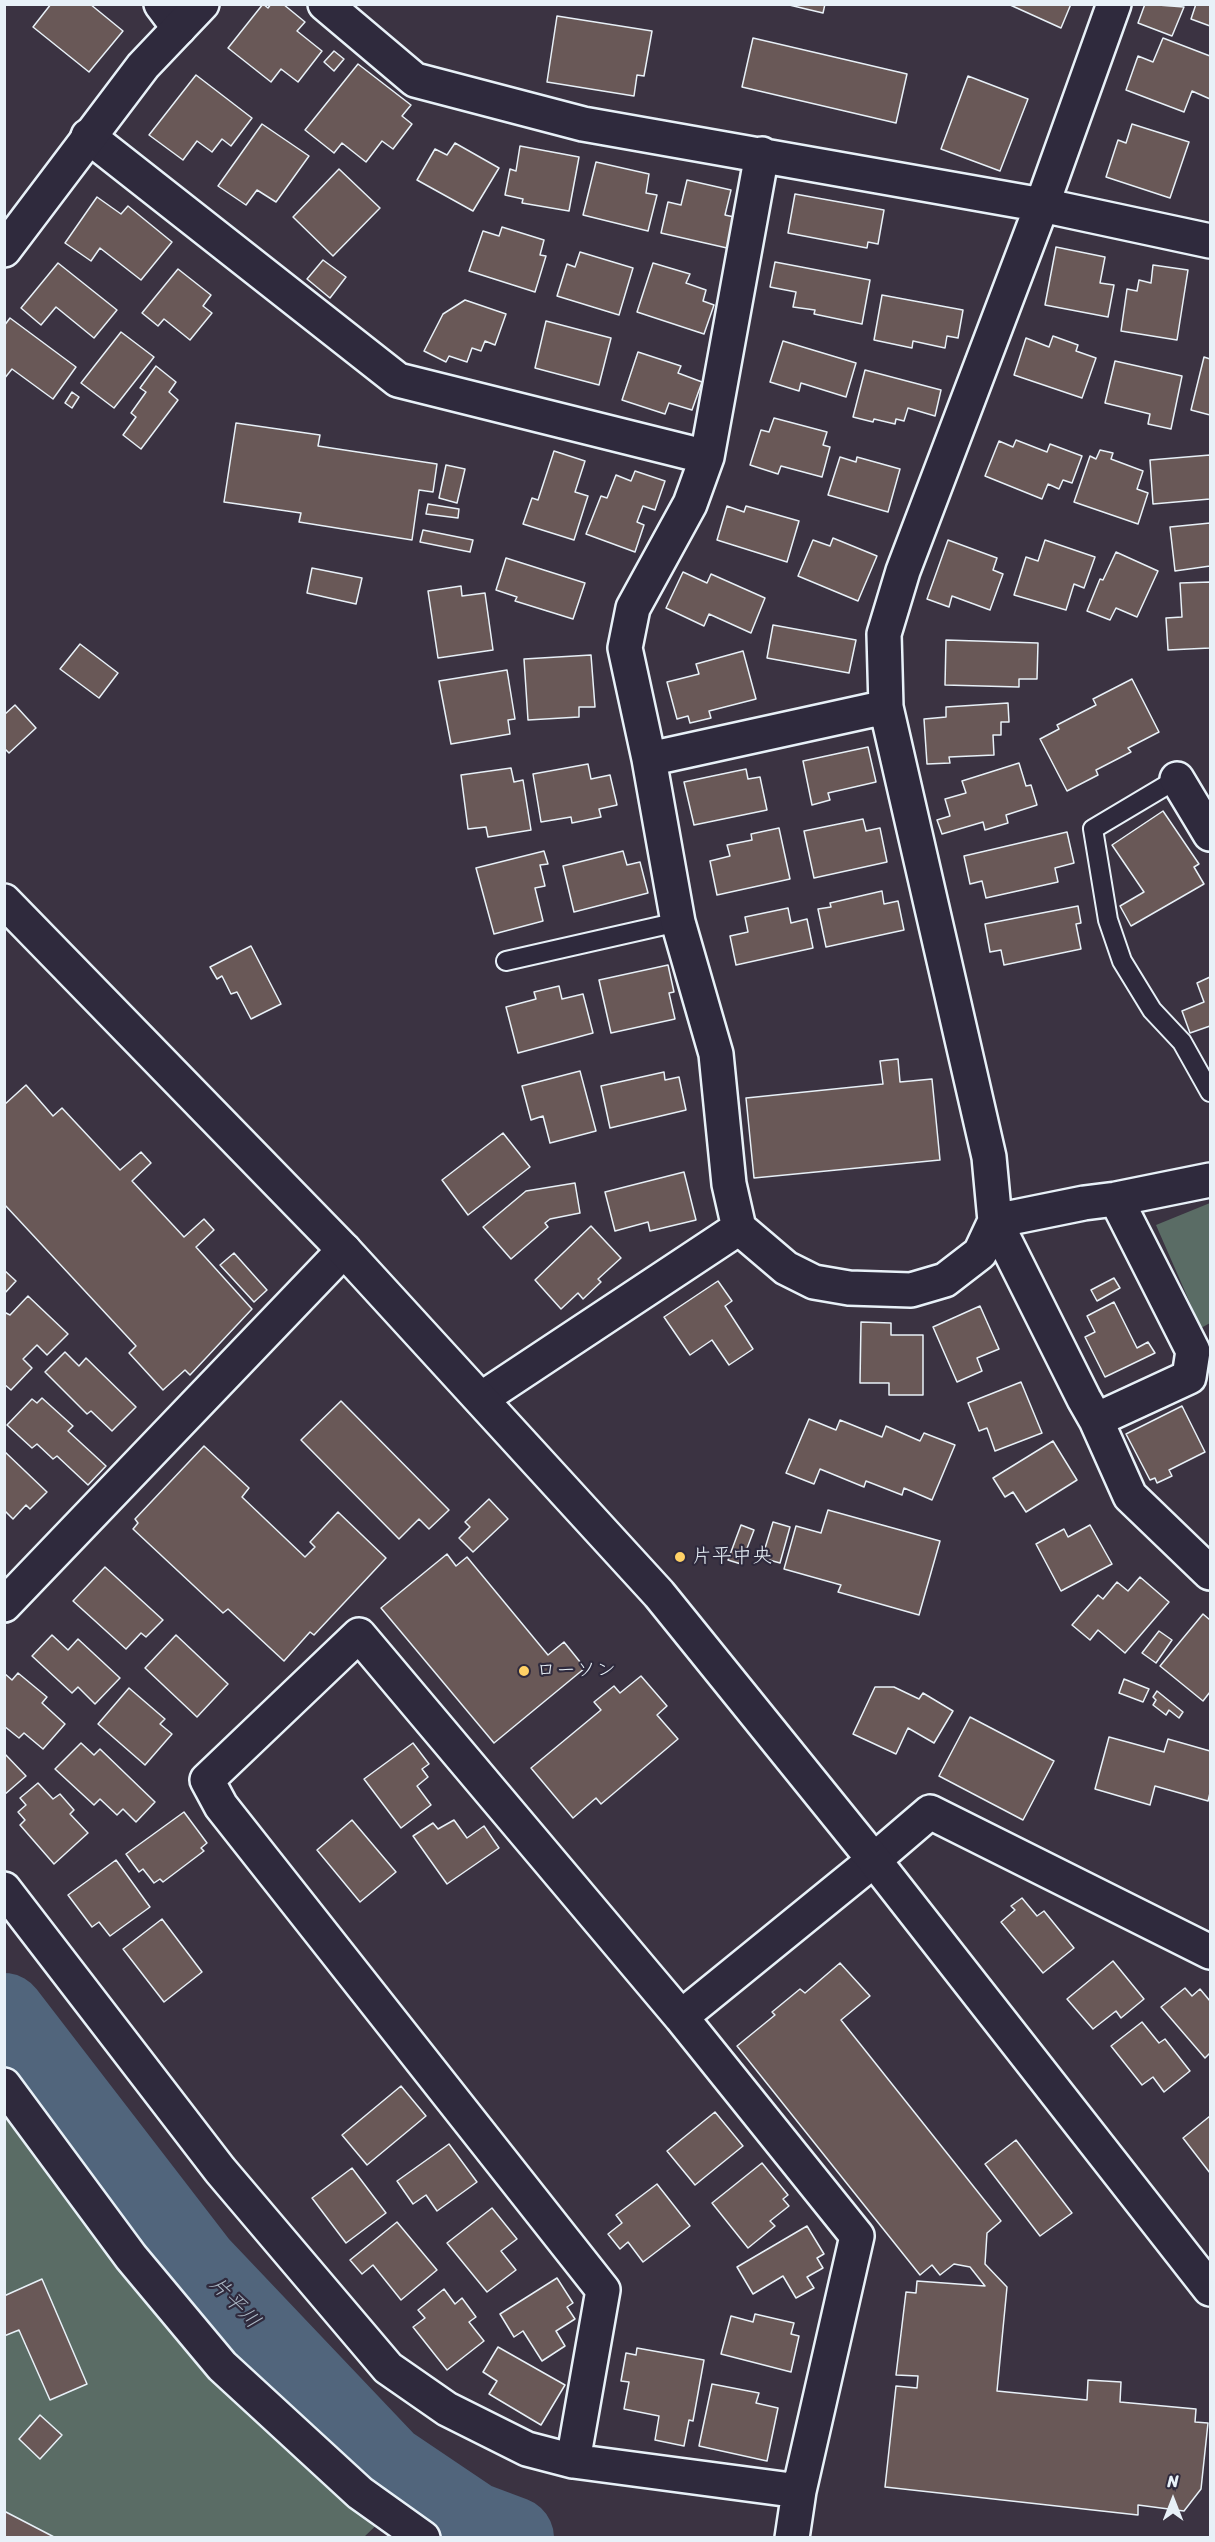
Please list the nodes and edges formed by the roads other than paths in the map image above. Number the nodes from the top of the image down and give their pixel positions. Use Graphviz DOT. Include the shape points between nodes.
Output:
graph roads {
  1 [pos="202,4"];
  2 [pos="325,4"];
  3 [pos="1114,4"];
  4 [pos="170,16"];
  5 [pos="88,136"];
  6 [pos="762,154"];
  7 [pos="1042,205"];
  8 [pos="1210,241"];
  9 [pos="4,250"];
  10 [pos="707,457"];
  11 [pos="886,707"];
  12 [pos="649,759"];
  13 [pos="1177,779"];
  14 [pos="1210,834"];
  15 [pos="4,901"];
  16 [pos="678,922"];
  17 [pos="506,961"];
  18 [pos="1210,1092"];
  19 [pos="1210,1180"];
  20 [pos="1116,1199"];
  21 [pos="995,1221"];
  22 [pos="739,1228"];
  23 [pos="344,1250"];
  24 [pos="482,1399"];
  25 [pos="1096,1420"];
  26 [pos="1210,1573"];
  27 [pos="4,1605"];
  28 [pos="874,1860"];
  29 [pos="4,1889"];
  30 [pos="1210,1952"];
  31 [pos="681,2017"];
  32 [pos="4,2085"];
  33 [pos="1210,2289"];
  34 [pos="573,2461"];
  35 [pos="800,2491"];
  36 [pos="423,2538"];
  37 [pos="792,2538"];
  1 -- 4 [label="street"];
  2 -- 6 [label="street" via="415,80 583,124"];
  3 -- 7 [label="street"];
  4 -- 5 [label="street" via="143,66"];
  5 -- 9 [label="street"];
  5 -- 10 [label="street" via="398,380"];
  6 -- 7 [label="street"];
  6 -- 10 [label="street"];
  7 -- 8 [label="street"];
  7 -- 11 [label="street" via="903,571 884,634"];
  10 -- 12 [label="street" via="690,504 633,608 625,648"];
  11 -- 12 [label="street"];
  11 -- 21 [label="street" via="989,1157"];
  12 -- 16 [label="street"];
  13 -- 14 [label="street"];
  13 -- 18 [label="lane" via="1093,829 1108,920 1122,961 1152,1010 1182,1042"];
  15 -- 23 [label="street"];
  16 -- 17 [label="lane"];
  16 -- 22 [label="street" via="716,1054 729,1184"];
  19 -- 20 [label="street"];
  20 -- 21 [label="street"];
  20 -- 25 [label="street" via="1193,1351 1189,1377"];
  21 -- 22 [label="street" via="980,1253 945,1280 911,1290 849,1288 814,1282 786,1268"];
  21 -- 25 [label="street"];
  22 -- 24 [label="street"];
  23 -- 24 [label="street"];
  23 -- 27 [label="street"];
  24 -- 28 [label="street" via="659,1594"];
  25 -- 26 [label="street" via="1130,1496"];
  28 -- 30 [label="street" via="930,1812"];
  28 -- 31 [label="street"];
  28 -- 33 [label="street"];
  29 -- 34 [label="street" via="220,2170 388,2368 447,2409 527,2449"];
  31 -- 34 [label="street" via="359,1635 207,1780 221,1806 603,2290"];
  31 -- 35 [label="street" via="857,2236"];
  32 -- 36 [label="street" via="131,2258 222,2366 360,2493"];
  34 -- 35 [label="street"];
  35 -- 37 [label="street"];
}
